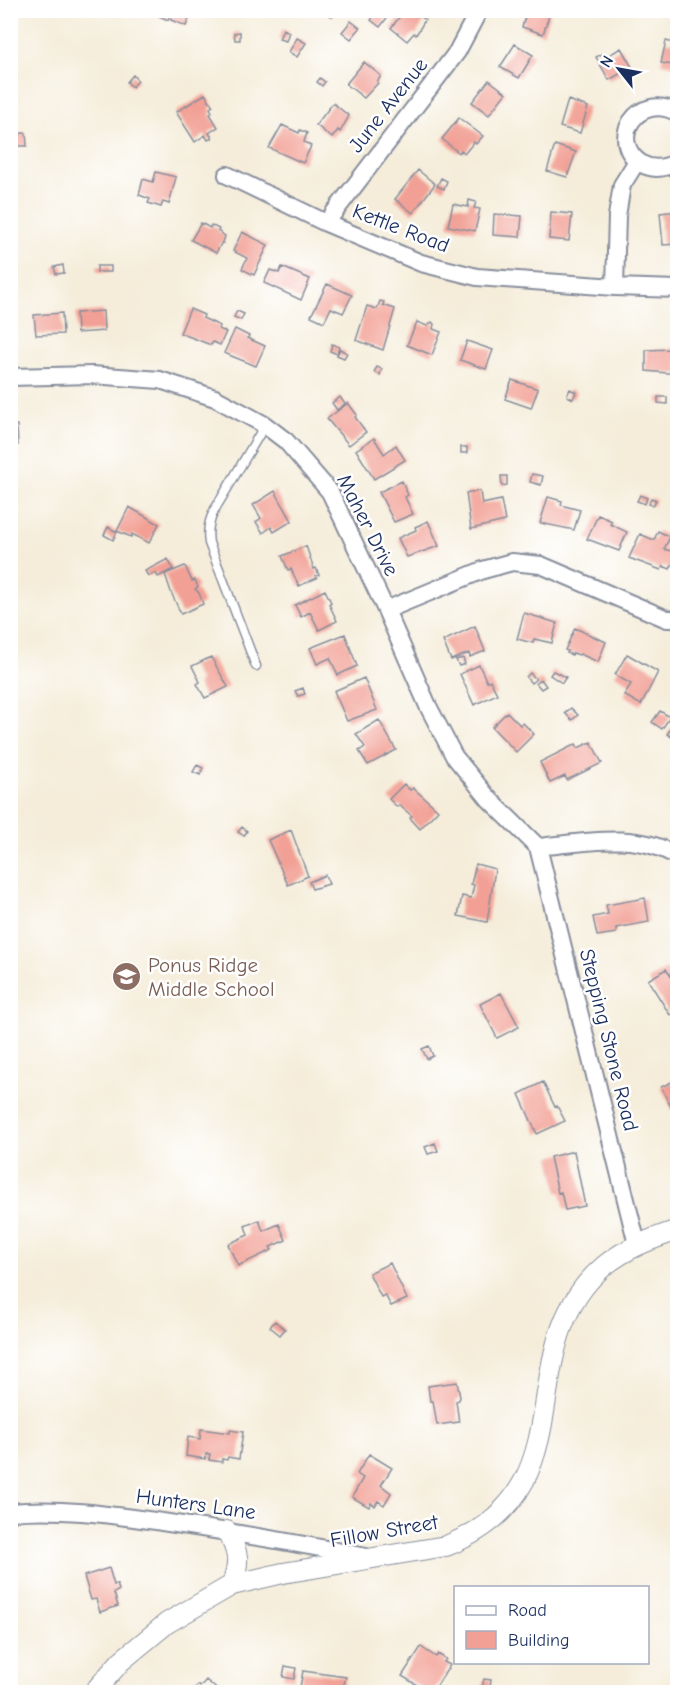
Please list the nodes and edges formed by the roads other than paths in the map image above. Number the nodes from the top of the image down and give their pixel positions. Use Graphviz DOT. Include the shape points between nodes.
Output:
graph roads {
  1 [pos="479,10"];
  2 [pos="678,112"];
  3 [pos="637,161"];
  4 [pos="678,162"];
  5 [pos="227,175"];
  6 [pos="326,223"];
  7 [pos="615,287"];
  8 [pos="678,289"];
  9 [pos="10,377"];
  10 [pos="265,425"];
  11 [pos="386,610"];
  12 [pos="678,619"];
  13 [pos="256,666"];
  14 [pos="538,847"];
  15 [pos="678,857"];
  16 [pos="678,1230"];
  17 [pos="637,1244"];
  18 [pos="10,1512"];
  19 [pos="227,1531"];
  20 [pos="374,1558"];
  21 [pos="232,1585"];
  22 [pos="94,1692"];
  1 -- 6 [label="street, June Avenue" via="457,52"];
  2 -- 3 [label="street" via="648,107 631,121 627,142"];
  3 -- 4 [label="street" via="657,169"];
  3 -- 7 [label="street" via="622,185"];
  5 -- 6 [label="street, Kettle Road"];
  6 -- 7 [label="street, Kettle Road" via="421,264 477,277"];
  7 -- 8 [label="street, Kettle Road"];
  9 -- 10 [label="street, Maher Drive" via="92,375 160,380 215,398"];
  10 -- 11 [label="street, Maher Drive" via="286,441 330,492"];
  10 -- 13 [label="lane" via="214,509 207,532"];
  11 -- 12 [label="street" via="512,562 541,565 667,619"];
  11 -- 14 [label="street, Maher Drive" via="454,756 489,799"];
  14 -- 15 [label="street" via="625,840 665,849"];
  14 -- 17 [label="street, Stepping Stone Road"];
  16 -- 17 [label="street, Fillow Street"];
  17 -- 20 [label="street, Fillow Street" via="597,1274 567,1316 553,1361 537,1453 511,1502 467,1538 427,1550"];
  18 -- 19 [label="street, Hunters Lane" via="47,1510 115,1515"];
  19 -- 20 [label="street, Hunters Lane"];
  19 -- 21 [label="street" via="237,1549"];
  20 -- 21 [label="street, Fillow Street"];
  21 -- 22 [label="street, Fillow Street" via="167,1623 122,1661"];
}
